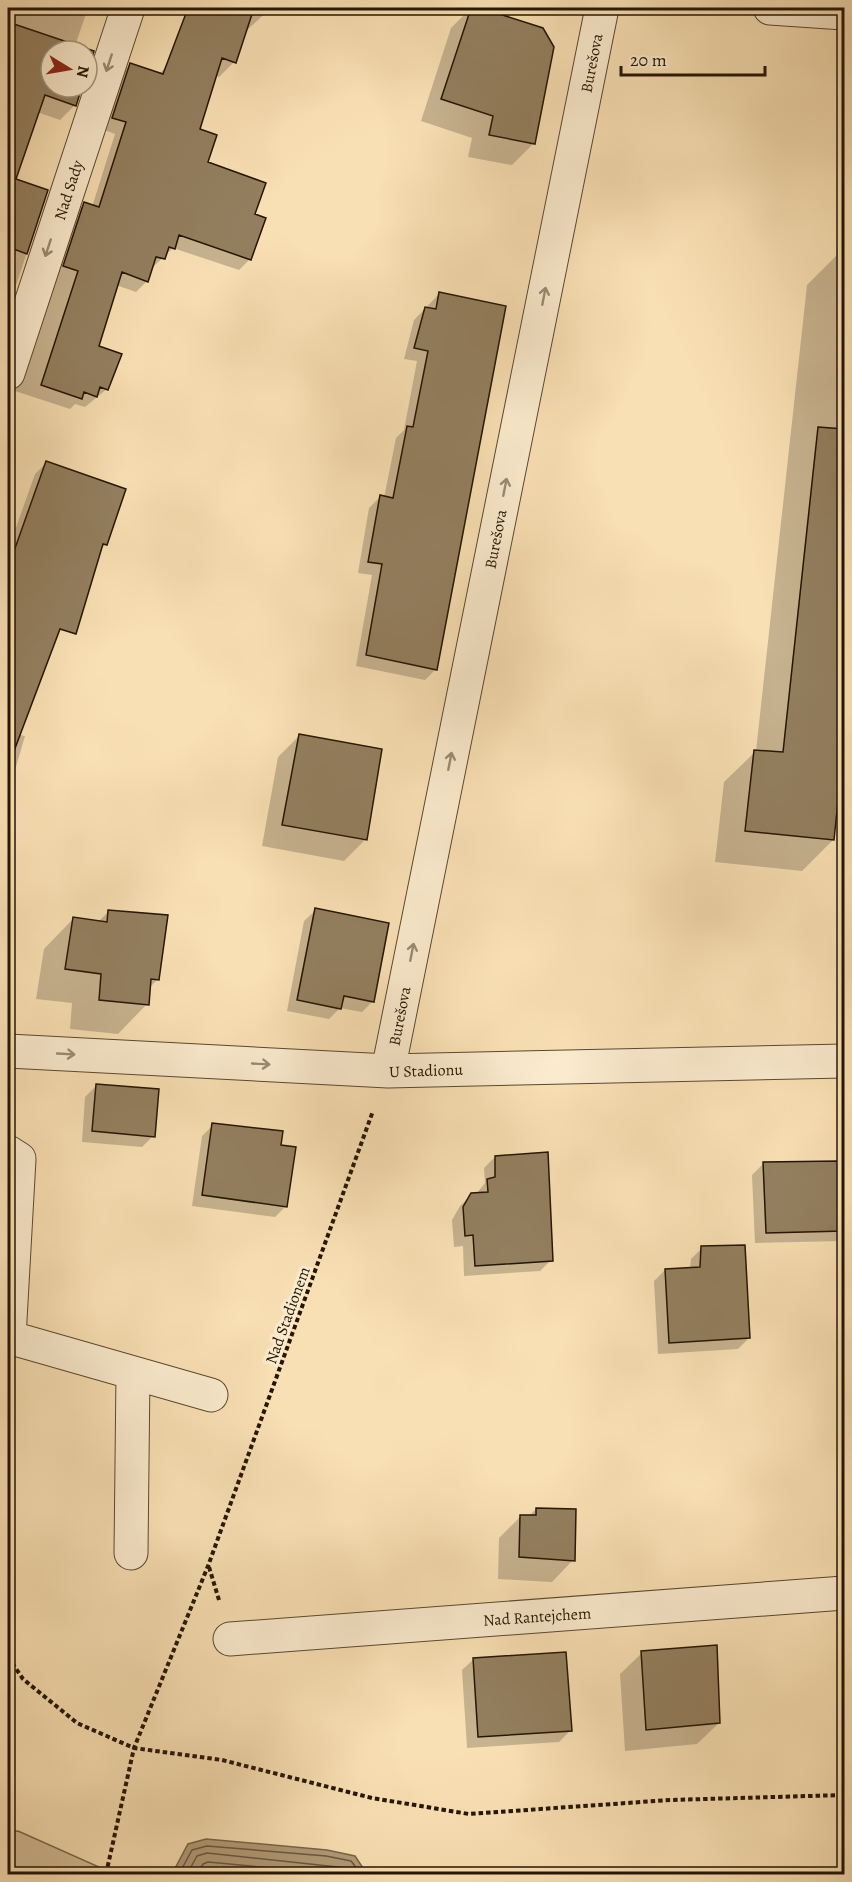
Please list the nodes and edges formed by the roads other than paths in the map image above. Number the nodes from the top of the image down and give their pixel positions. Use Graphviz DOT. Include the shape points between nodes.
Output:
graph roads {
  1 [pos="128,8"];
  2 [pos="602,8"];
  3 [pos="770,8"];
  4 [pos="844,13"];
  5 [pos="8,373"];
  6 [pos="8,1051"];
  7 [pos="844,1061"];
  8 [pos="388,1071"];
  9 [pos="8,1152"];
  10 [pos="8,1338"];
  11 [pos="133,1373"];
  12 [pos="211,1395"];
  13 [pos="131,1553"];
  14 [pos="844,1593"];
  15 [pos="230,1639"];
  1 -- 5 [label="street, Nad Sady, one-way"];
  8 -- 2 [label="street, Burešova, one-way"];
  3 -- 4 [label="street"];
  6 -- 8 [label="street, U Stadionu, one-way"];
  7 -- 8 [label="street, U Stadionu"];
  9 -- 10 [label="street" via="19,1159"];
  10 -- 11 [label="street"];
  11 -- 12 [label="street"];
  11 -- 13 [label="street"];
  14 -- 15 [label="street, Nad Rantejchem"];
}
